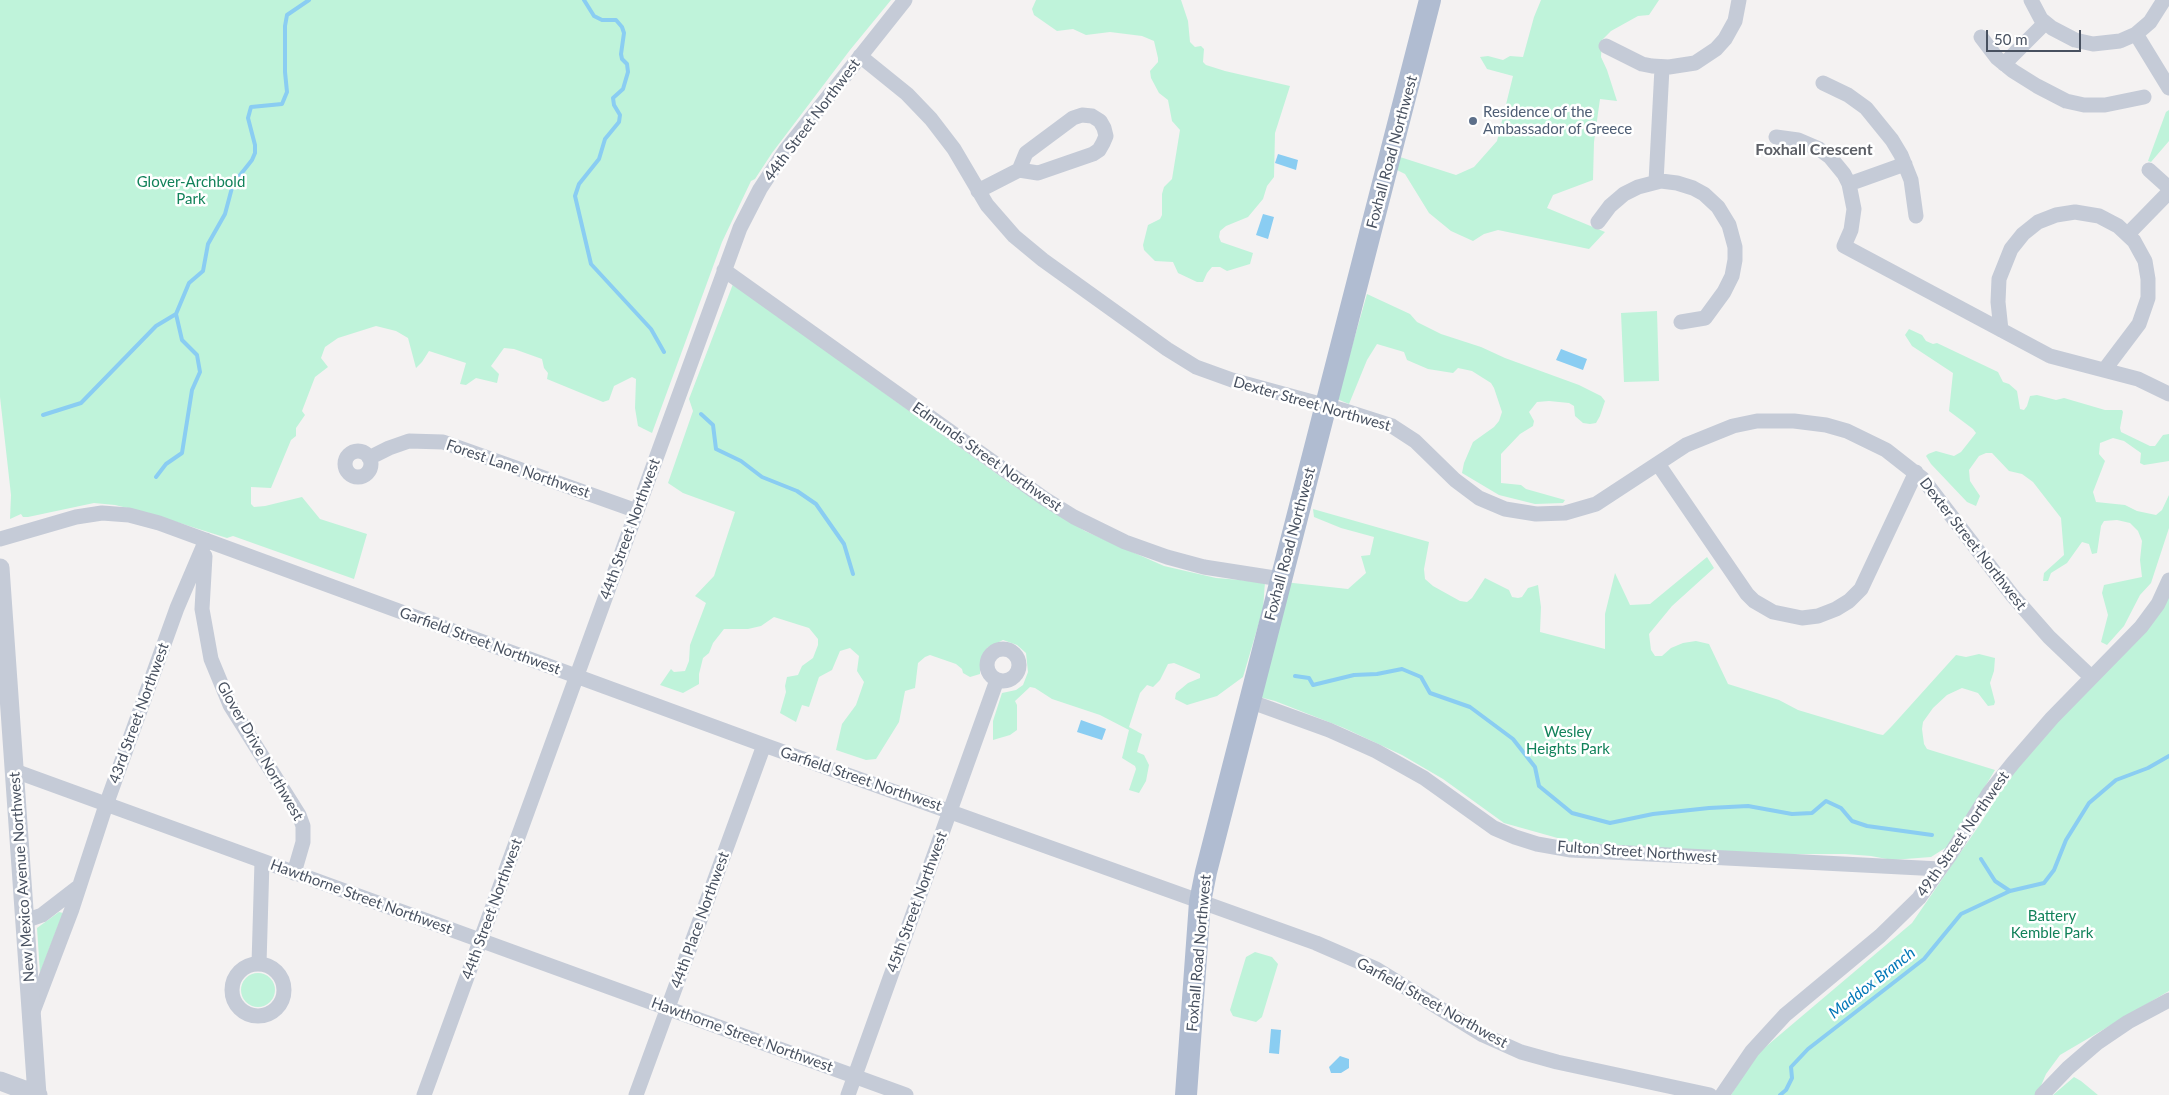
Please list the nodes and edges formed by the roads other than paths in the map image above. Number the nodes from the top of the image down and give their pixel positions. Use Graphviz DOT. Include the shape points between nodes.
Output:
graph roads {
  1 [pos="906,0"];
  2 [pos="1430,0"];
  3 [pos="1739,0"];
  4 [pos="2031,0"];
  5 [pos="2164,0"];
  6 [pos="2045,23"];
  7 [pos="2136,34"];
  8 [pos="1981,37"];
  9 [pos="1606,46"];
  10 [pos="860,56"];
  11 [pos="2004,64"];
  12 [pos="1662,68"];
  13 [pos="1823,83"];
  14 [pos="2169,88"];
  15 [pos="2144,97"];
  16 [pos="1776,137"];
  17 [pos="1905,164"];
  18 [pos="1019,170"];
  19 [pos="2149,170"];
  20 [pos="1656,182"];
  21 [pos="1849,184"];
  22 [pos="2169,188"];
  23 [pos="978,191"];
  24 [pos="2169,192"];
  25 [pos="1916,216"];
  26 [pos="1598,222"];
  27 [pos="2128,234"];
  28 [pos="724,270"];
  29 [pos="1681,322"];
  30 [pos="2001,330"];
  31 [pos="2105,369"];
  32 [pos="2169,394"];
  33 [pos="1326,406"];
  34 [pos="369,458"];
  35 [pos="1658,464"];
  36 [pos="1916,472"];
  37 [pos="637,511"];
  38 [pos="0,539"];
  39 [pos="206,540"];
  40 [pos="0,568"];
  41 [pos="1281,579"];
  42 [pos="2169,580"];
  43 [pos="577,676"];
  44 [pos="2091,677"];
  45 [pos="997,680"];
  46 [pos="1249,701"];
  47 [pos="764,745"];
  48 [pos="15,771"];
  49 [pos="106,805"];
  50 [pos="950,811"];
  51 [pos="262,861"];
  52 [pos="1940,869"];
  53 [pos="294,873"];
  54 [pos="77,888"];
  55 [pos="1200,902"];
  56 [pos="25,921"];
  57 [pos="480,941"];
  58 [pos="259,964"];
  59 [pos="2169,1000"];
  60 [pos="668,1008"];
  61 [pos="32,1015"];
  62 [pos="854,1076"];
  63 [pos="0,1081"];
  64 [pos="37,1095"];
  65 [pos="424,1095"];
  66 [pos="636,1095"];
  67 [pos="848,1095"];
  68 [pos="906,1095"];
  69 [pos="1186,1095"];
  70 [pos="1710,1095"];
  71 [pos="1722,1095"];
  72 [pos="2042,1095"];
  1 -- 10 [label="street, 44th Street Northwest"];
  2 -- 33 [label="main road, Foxhall Road Northwest"];
  3 -- 12 [label="street" via="1732,28 1716,49 1695,62"];
  4 -- 6 [label="street"];
  5 -- 7 [label="street" via="2150,22"];
  6 -- 7 [label="street" via="2075,40 2093,44 2115,42"];
  6 -- 11 [label="street"];
  7 -- 14 [label="street"];
  8 -- 11 [label="street"];
  9 -- 12 [label="street" via="1642,64"];
  10 -- 23 [label="street, Dexter Street Northwest" via="907,94 931,119 954,149"];
  10 -- 28 [label="street, 44th Street Northwest" via="772,170 746,215"];
  11 -- 15 [label="street" via="2037,86 2072,103 2115,104"];
  12 -- 20 [label="street"];
  13 -- 17 [label="street" via="1866,108 1892,140"];
  16 -- 21 [label="street" via="1798,140 1819,149 1840,168"];
  17 -- 21 [label="street"];
  17 -- 25 [label="street" via="1913,189"];
  18 -- 18 [label="street" via="1038,174 1093,154 1099,150 1106,136 1104,128 1092,116 1078,116 1026,153"];
  18 -- 23 [label="street"];
  19 -- 22 [label="street"];
  20 -- 26 [label="street" via="1624,194"];
  20 -- 29 [label="street" via="1682,184 1710,198 1727,220 1735,246 1730,280 1711,312 1701,320"];
  21 -- 30 [label="street" via="1854,216 1844,246"];
  23 -- 33 [label="street, Dexter Street Northwest" via="1005,226 1028,248 1178,356 1222,377"];
  24 -- 27 [label="street"];
  27 -- 30 [label="street" via="2106,219 2085,213 2056,215 2030,227 2011,249 2001,272 1998,294"];
  27 -- 31 [label="street" via="2145,261 2148,298 2139,324"];
  28 -- 37 [label="street, 44th Street Northwest"];
  28 -- 41 [label="street, Edmunds Street Northwest" via="1074,517 1125,542 1167,557"];
  30 -- 31 [label="street" via="2050,356"];
  31 -- 32 [label="street" via="2144,381"];
  33 -- 35 [label="street, Dexter Street Northwest" via="1392,426 1415,441 1455,480 1479,498 1524,513 1553,514 1585,508 1605,500"];
  33 -- 41 [label="main road, Foxhall Road Northwest"];
  34 -- 37 [label="street, Forest Lane Northwest" via="405,442 443,442"];
  35 -- 36 [label="street, Dexter Street Northwest" via="1693,441 1720,430 1754,422 1794,421 1826,425 1860,436"];
  35 -- 36 [label="street" via="1747,594 1773,612 1802,618 1833,611 1861,589"];
  36 -- 44 [label="street, Dexter Street Northwest" via="2012,595"];
  37 -- 43 [label="street, 44th Street Northwest"];
  38 -- 39 [label="street, Garfield Street Northwest" via="76,517 102,513 144,518"];
  39 -- 43 [label="street, Garfield Street Northwest"];
  39 -- 49 [label="street, 43rd Street Northwest" via="177,608"];
  39 -- 53 [label="street, Glover Drive Northwest" via="202,595 210,652 230,705 299,815 303,842"];
  40 -- 48 [label="street, New Mexico Avenue Northwest"];
  41 -- 46 [label="main road, Foxhall Road Northwest"];
  42 -- 44 [label="street, 49th Street Northwest" via="2146,621"];
  43 -- 47 [label="street, Garfield Street Northwest"];
  43 -- 57 [label="street, 44th Street Northwest"];
  44 -- 52 [label="street, 49th Street Northwest" via="2013,762"];
  45 -- 50 [label="street, 45th Street Northwest"];
  46 -- 52 [label="street, Fulton Street Northwest" via="1376,751 1434,785 1494,828 1537,844 1571,850"];
  46 -- 55 [label="main road, Foxhall Road Northwest"];
  47 -- 50 [label="street, Garfield Street Northwest"];
  47 -- 60 [label="street, 44th Place Northwest"];
  48 -- 49 [label="street, Hawthorne Street Northwest"];
  48 -- 56 [label="street, New Mexico Avenue Northwest"];
  49 -- 51 [label="street, Hawthorne Street Northwest"];
  49 -- 54 [label="street, 43rd Street Northwest"];
  50 -- 55 [label="street, Garfield Street Northwest"];
  50 -- 62 [label="street, 45th Street Northwest"];
  51 -- 53 [label="street, Hawthorne Street Northwest"];
  51 -- 58 [label="street"];
  52 -- 71 [label="street, 49th Street Northwest" via="1904,914 1778,1022 1752,1051"];
  53 -- 57 [label="street, Hawthorne Street Northwest"];
  54 -- 56 [label="street" via="42,915"];
  54 -- 61 [label="street, 43rd Street Northwest"];
  55 -- 69 [label="main road, Foxhall Road Northwest"];
  55 -- 70 [label="street, Garfield Street Northwest" via="1360,961 1507,1046 1557,1062"];
  56 -- 61 [label="street, New Mexico Avenue Northwest"];
  57 -- 60 [label="street, Hawthorne Street Northwest"];
  57 -- 65 [label="street, 44th Street Northwest"];
  59 -- 72 [label="street" via="2102,1039"];
  60 -- 62 [label="street, Hawthorne Street Northwest"];
  60 -- 66 [label="street, 44th Place Northwest"];
  61 -- 64 [label="street, New Mexico Avenue Northwest"];
  62 -- 67 [label="street, 45th Street Northwest"];
  62 -- 68 [label="street, Hawthorne Street Northwest"];
  63 -- 64 [label="street"];
}
